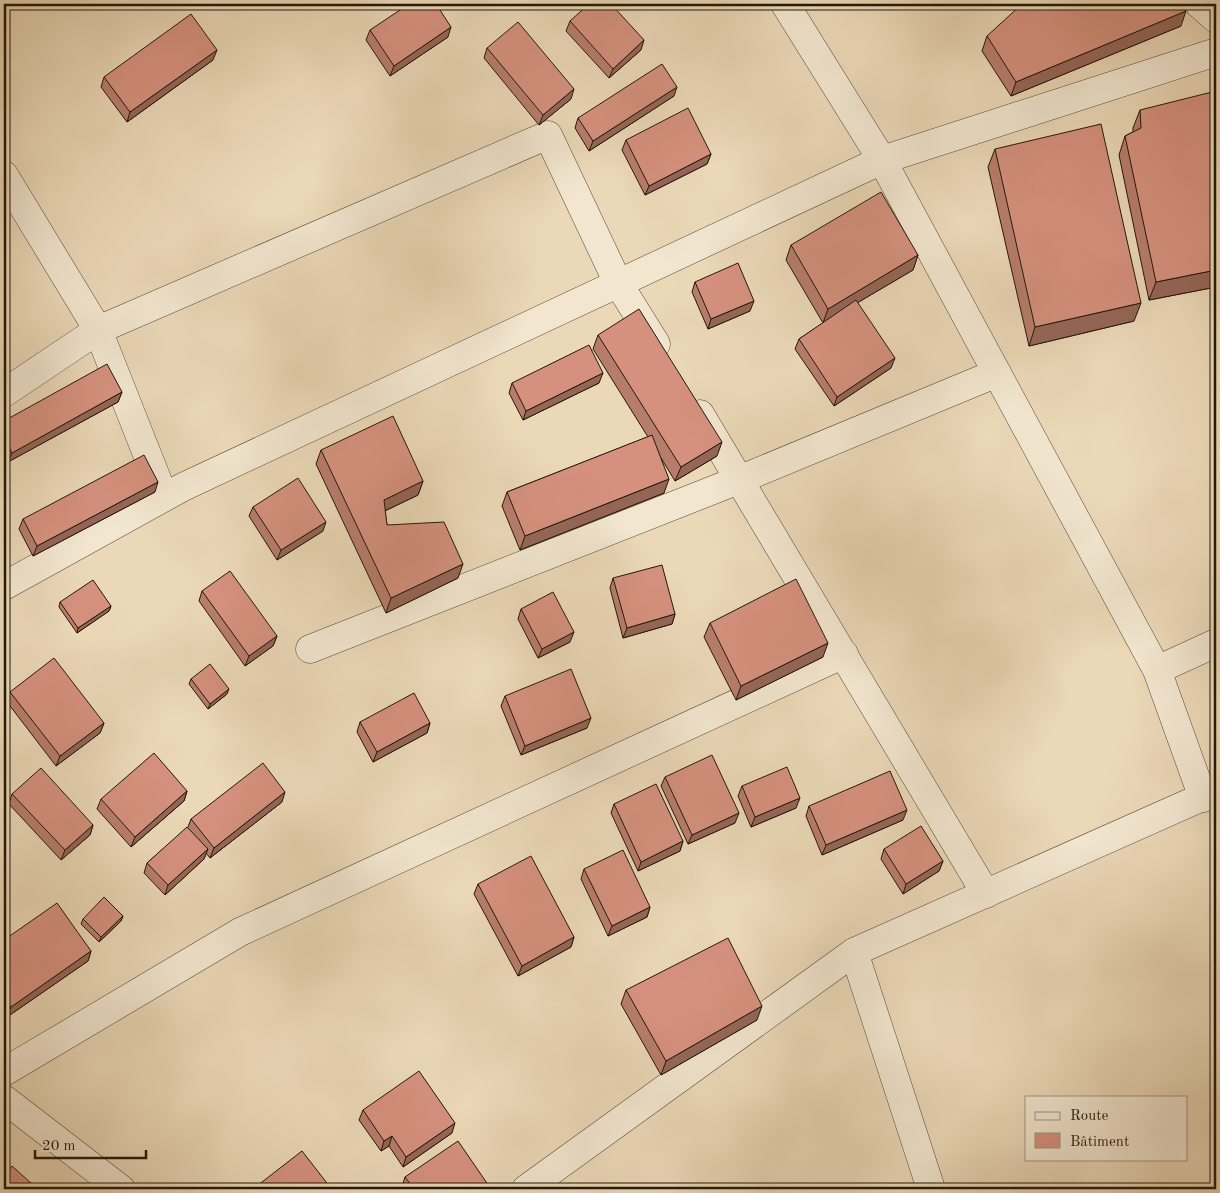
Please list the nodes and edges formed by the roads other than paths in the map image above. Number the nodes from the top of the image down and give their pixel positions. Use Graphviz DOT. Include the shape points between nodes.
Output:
graph roads {
  1 [pos="785,4"];
  2 [pos="1199,4"];
  3 [pos="1216,19"];
  4 [pos="1216,52"];
  5 [pos="882,160"];
  6 [pos="4,175"];
  7 [pos="618,283"];
  8 [pos="98,330"];
  9 [pos="669,365"];
  10 [pos="997,373"];
  11 [pos="684,389"];
  12 [pos="4,393"];
  13 [pos="740,479"];
  14 [pos="164,496"];
  15 [pos="4,586"];
  16 [pos="1216,643"];
  17 [pos="310,649"];
  18 [pos="844,654"];
  19 [pos="1158,670"];
  20 [pos="1209,794"];
  21 [pos="986,894"];
  22 [pos="854,952"];
  23 [pos="4,1072"];
  24 [pos="4,1099"];
  25 [pos="121,1189"];
  26 [pos="526,1189"];
  27 [pos="931,1189"];
  1 -- 5 [label="street"];
  2 -- 3 [label="street"];
  4 -- 5 [label="street"];
  5 -- 7 [label="street"];
  5 -- 10 [label="street"];
  6 -- 8 [label="street"];
  7 -- 8 [label="street" via="548,135"];
  7 -- 9 [label="street"];
  7 -- 14 [label="street"];
  8 -- 12 [label="street"];
  8 -- 14 [label="street"];
  10 -- 13 [label="street"];
  10 -- 19 [label="street"];
  11 -- 13 [label="street"];
  13 -- 17 [label="street"];
  13 -- 18 [label="street"];
  14 -- 15 [label="street"];
  16 -- 19 [label="street"];
  18 -- 21 [label="street"];
  18 -- 23 [label="street" via="240,932"];
  19 -- 20 [label="street"];
  20 -- 21 [label="street"];
  21 -- 22 [label="street"];
  22 -- 26 [label="street"];
  22 -- 27 [label="street"];
  24 -- 25 [label="street"];
}
